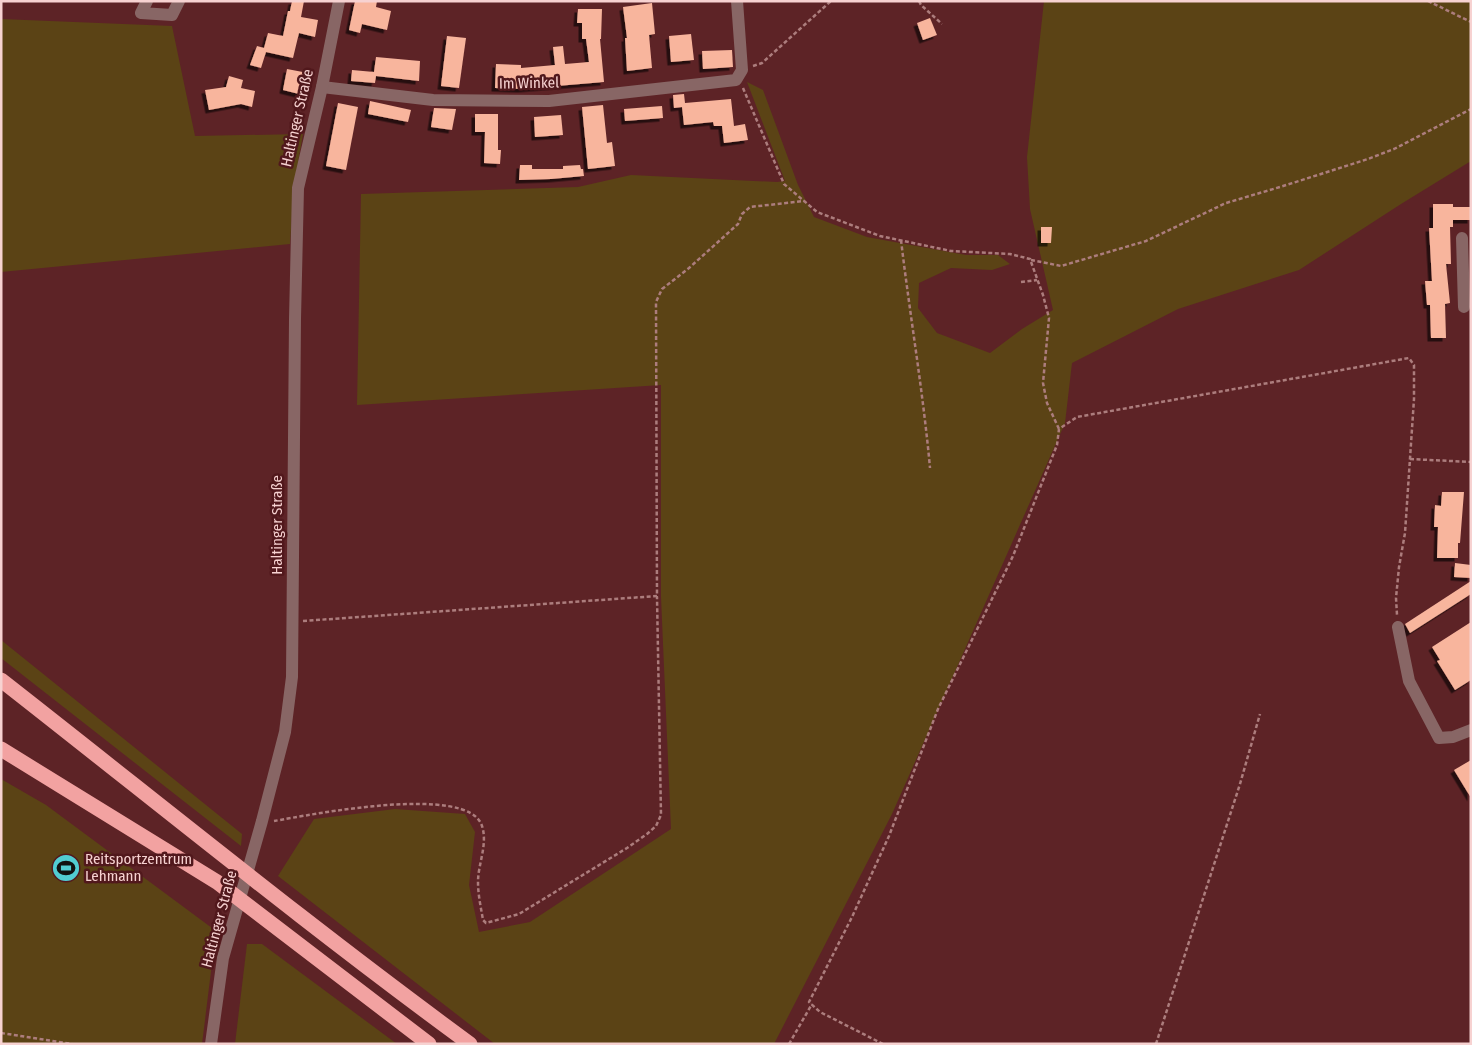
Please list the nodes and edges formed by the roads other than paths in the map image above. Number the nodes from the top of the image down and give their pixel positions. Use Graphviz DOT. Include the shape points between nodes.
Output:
graph roads {
  1 [pos="147,1"];
  2 [pos="179,1"];
  3 [pos="339,1"];
  4 [pos="738,1"];
  5 [pos="322,87"];
  6 [pos="1462,238"];
  7 [pos="1467,286"];
  8 [pos="1464,307"];
  9 [pos="1398,627"];
  10 [pos="1,680"];
  11 [pos="1471,730"];
  12 [pos="1,749"];
  13 [pos="211,1044"];
  14 [pos="430,1044"];
  15 [pos="470,1044"];
  1 -- 2 [label="street" via="141,13 172,15"];
  3 -- 5 [label="street, Haltinger Straße"];
  4 -- 5 [label="street, Im Winkel" via="739,75 549,101 433,100"];
  5 -- 13 [label="street, Haltinger Straße" via="298,188 292,677 285,732 223,958"];
  6 -- 7 [label="street"];
  7 -- 8 [label="street"];
  9 -- 11 [label="street" via="1409,681 1438,738 1453,737"];
  10 -- 15 [label="highway"];
  12 -- 14 [label="highway" via="217,882"];
}
